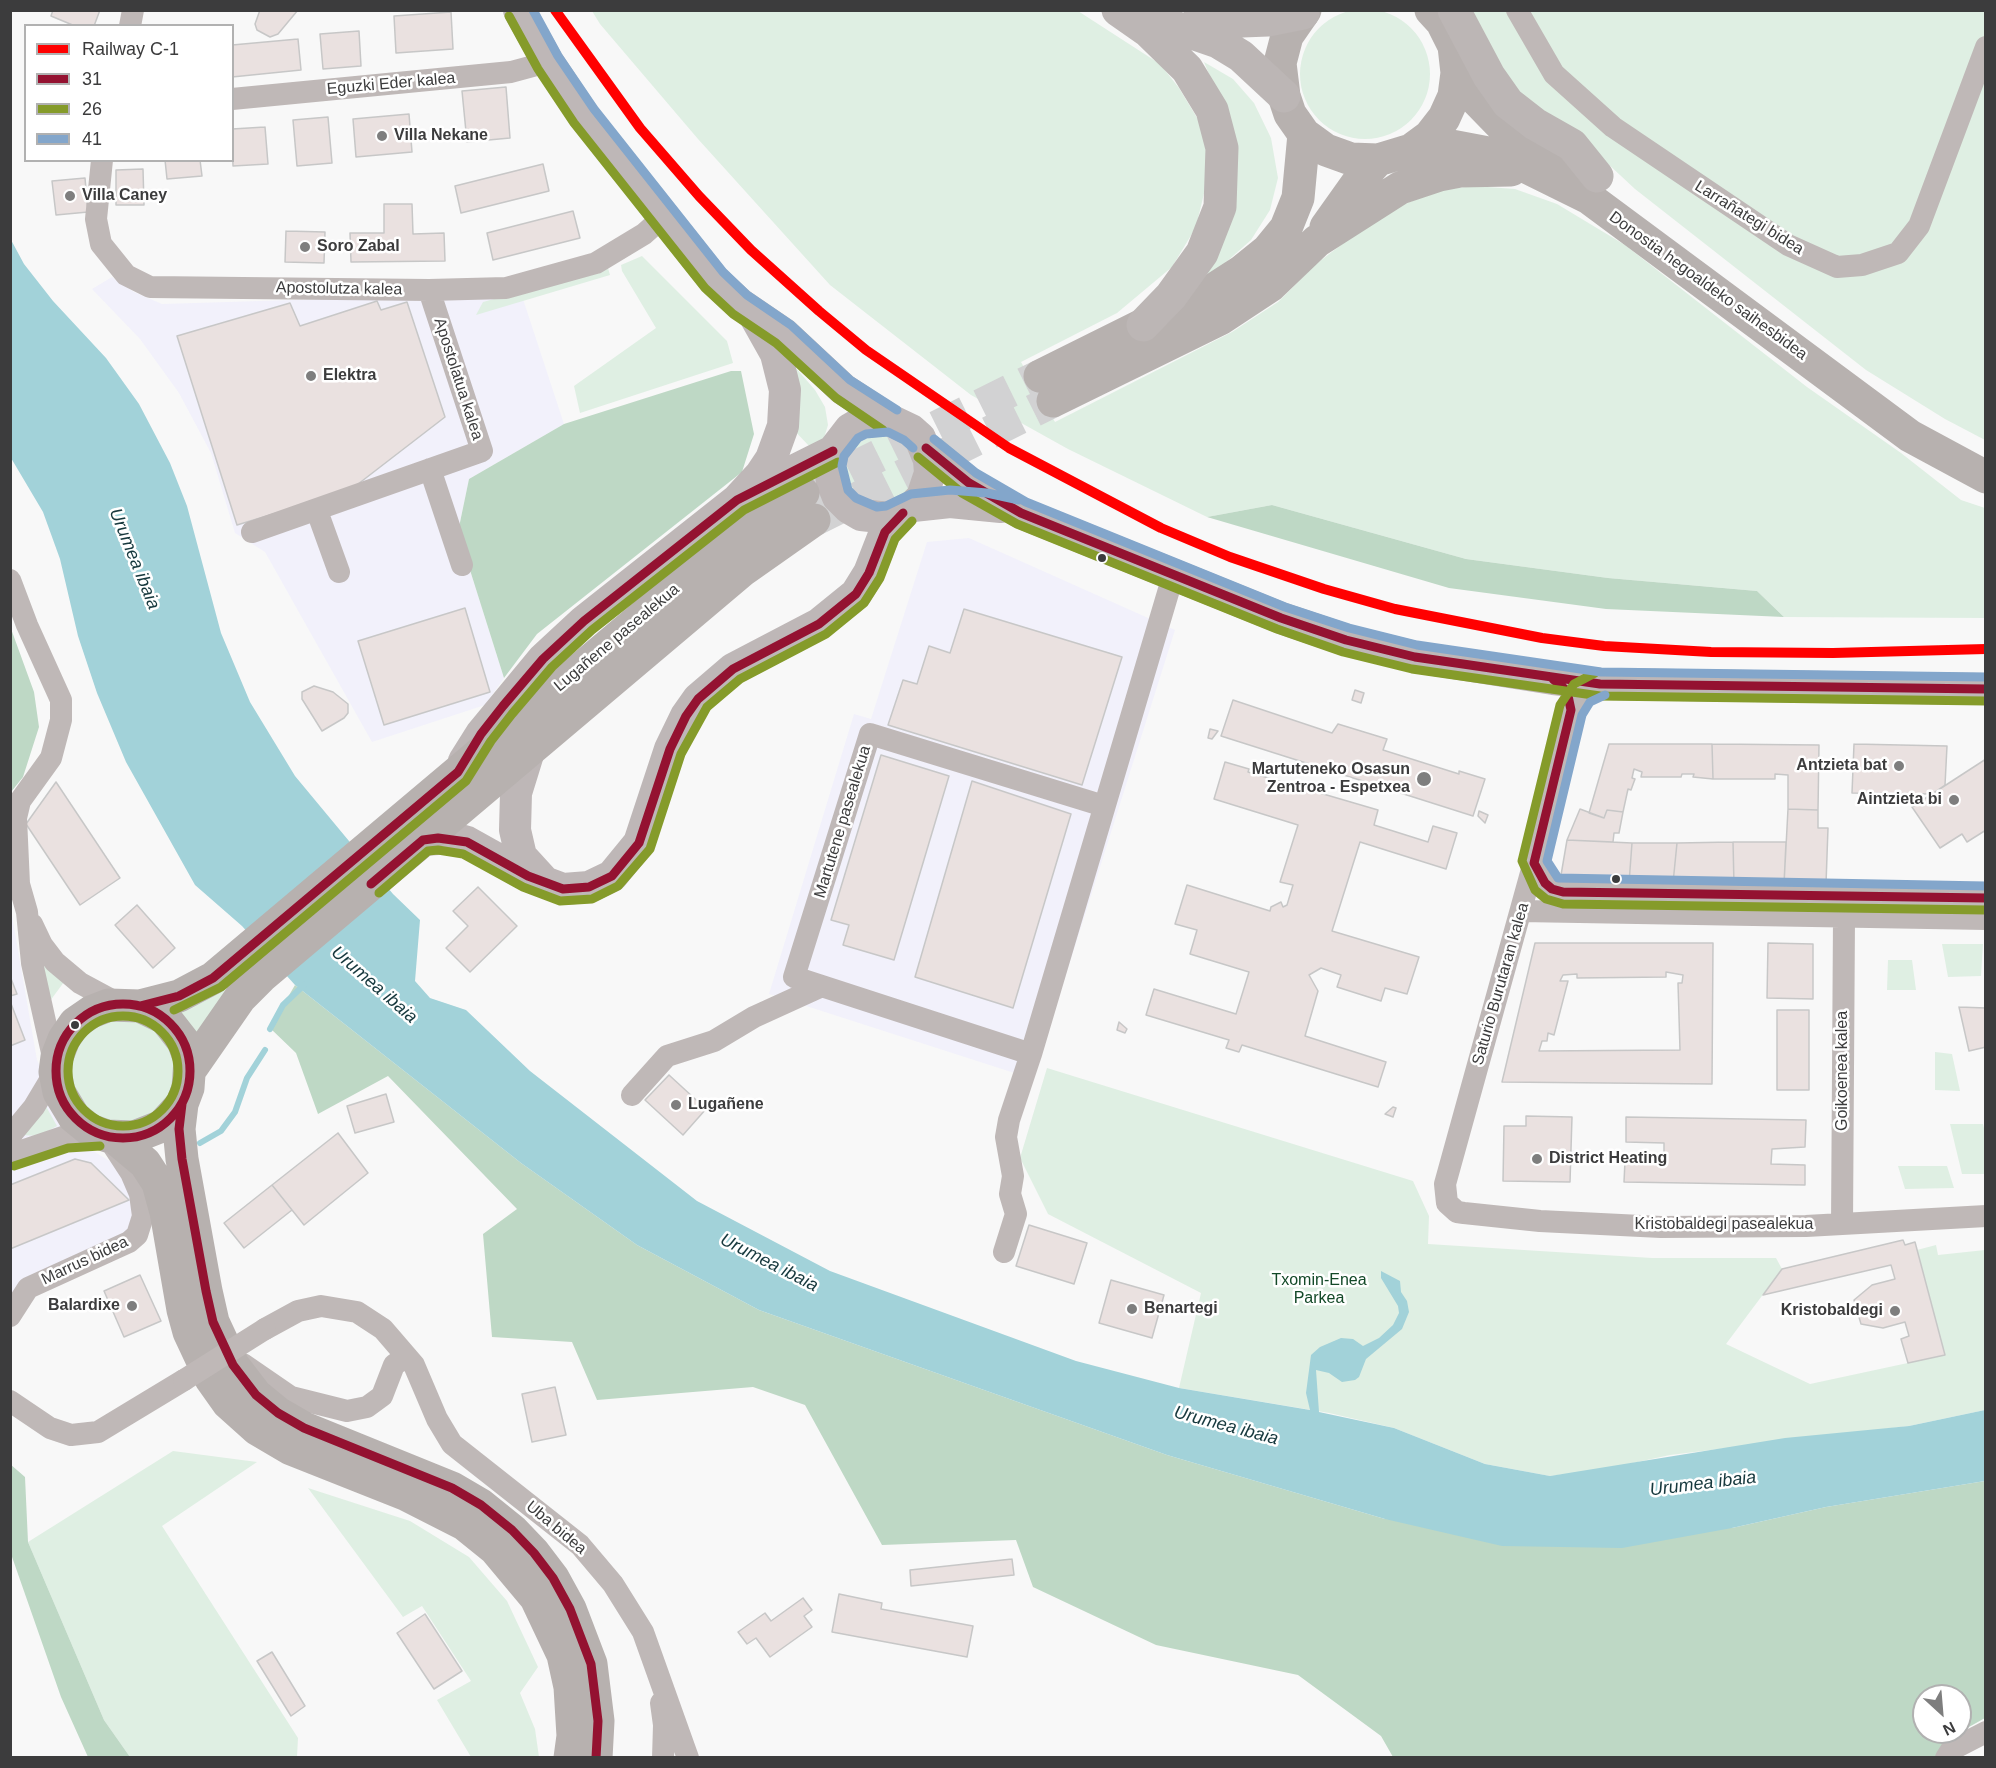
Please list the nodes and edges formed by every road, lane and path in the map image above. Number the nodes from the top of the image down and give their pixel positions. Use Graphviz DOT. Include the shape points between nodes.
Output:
graph roads {
  1 [pos="519,10"];
  2 [pos="1118,10"];
  3 [pos="1127,10"];
  4 [pos="1200,10"];
  5 [pos="1431,10"];
  6 [pos="1454,10"];
  7 [pos="1516,10"];
  8 [pos="1304,12"];
  9 [pos="1986,47"];
  10 [pos="548,62"];
  11 [pos="1457,73"];
  12 [pos="1284,96"];
  13 [pos="234,99"];
  14 [pos="1304,134"];
  15 [pos="1411,150"];
  16 [pos="1378,160"];
  17 [pos="102,162"];
  18 [pos="1549,176"];
  19 [pos="1597,176"];
  20 [pos="662,218"];
  21 [pos="1317,241"];
  22 [pos="429,290"];
  23 [pos="753,313"];
  24 [pos="1143,325"];
  25 [pos="829,377"];
  26 [pos="890,420"];
  27 [pos="837,445"];
  28 [pos="926,448"];
  29 [pos="1986,452"];
  30 [pos="430,469"];
  31 [pos="1986,477"];
  32 [pos="737,500"];
  33 [pos="849,508"];
  34 [pos="908,510"];
  35 [pos="317,511"];
  36 [pos="1021,513"];
  37 [pos="252,532"];
  38 [pos="462,565"];
  39 [pos="339,572"];
  40 [pos="1173,576"];
  41 [pos="10,580"];
  42 [pos="847,602"];
  43 [pos="1553,679"];
  44 [pos="1600,684"];
  45 [pos="1986,689"];
  46 [pos="1571,710"];
  47 [pos="529,751"];
  48 [pos="458,772"];
  49 [pos="1104,806"];
  50 [pos="401,846"];
  51 [pos="1534,862"];
  52 [pos="15,879"];
  53 [pos="550,885"];
  54 [pos="1986,898"];
  55 [pos="1521,911"];
  56 [pos="27,912"];
  57 [pos="1844,918"];
  58 [pos="1986,919"];
  59 [pos="251,965"];
  60 [pos="822,986"];
  61 [pos="130,1005"];
  62 [pos="1031,1054"];
  63 [pos="56,1070"];
  64 [pos="190,1070"];
  65 [pos="632,1095"];
  66 [pos="182,1104"];
  67 [pos="10,1136"];
  68 [pos="107,1136"];
  69 [pos="10,1155"];
  70 [pos="1464,1213"];
  71 [pos="1986,1216"];
  72 [pos="1842,1224"];
  73 [pos="1004,1252"];
  74 [pos="10,1316"];
  75 [pos="220,1342"];
  76 [pos="405,1356"];
  77 [pos="10,1401"];
  78 [pos="655,1666"];
  79 [pos="679,1728"];
  80 [pos="1986,1732"];
  81 [pos="570,1758"];
  82 [pos="596,1758"];
  83 [pos="663,1758"];
  84 [pos="681,1758"];
  85 [pos="688,1758"];
  86 [pos="1946,1758"];
  1 -- 10 [label="main road"];
  2 -- 24 [label="highway" via="1148,31 1187,69 1212,110 1222,148 1220,207 1202,253 1171,296"];
  3 -- 12 [label="highway" via="1218,42 1240,56"];
  4 -- 8 [label="highway" via="1242,21"];
  5 -- 11 [label="main road" via="1454,46"];
  6 -- 19 [label="highway" via="1508,103 1572,145"];
  7 -- 9 [label="street, Larrañategi bidea" via="1554,74 1613,128 1788,245 1837,267 1862,265 1898,253 1919,226"];
  8 -- 12 [label="main road" via="1287,36 1280,63"];
  10 -- 13 [label="street, Eguzki Eder kalea" via="511,72"];
  10 -- 20 [label="main road"];
  11 -- 15 [label="main road" via="1454,96 1444,118 1430,136"];
  11 -- 19 [label="main road, Donostia hegoaldeko saihesbidea" via="1466,89 1500,124"];
  12 -- 14 [label="main road" via="1290,114"];
  14 -- 16 [label="main road" via="1326,150 1351,159"];
  14 -- 24 [label="main road" via="1298,198 1286,228 1268,250 1211,291"];
  15 -- 16 [label="main road"];
  15 -- 18 [label="main road, Donostia hegoaldeko saihesbidea" via="1446,145 1477,149"];
  16 -- 21 [label="main road"];
  17 -- 22 [label="street, Apostolutza kalea" via="96,219 101,244 126,275 150,287"];
  18 -- 21 [label="main road" via="1508,170 1439,175 1382,198"];
  18 -- 31 [label="main road, Donostia hegoaldeko saihesbidea" via="1588,198 1910,436"];
  19 -- 29 [label="main road, Donostia hegoaldeko saihesbidea" via="1922,416"];
  20 -- 22 [label="street, Apostolutza kalea" via="644,234 596,263 506,288"];
  20 -- 23 [label="main road" via="714,280"];
  21 -- 24 [label="main road" via="1270,286 1220,319 1047,388"];
  22 -- 30 [label="street, Apostolatua kalea" via="482,451"];
  23 -- 25 [label="main road" via="784,334"];
  23 -- 32 [label="main road" via="777,354 785,408 771,459"];
  25 -- 26 [label="main road"];
  25 -- 27 [label="main road" via="838,408"];
  26 -- 27 [label="main road" via="862,422"];
  26 -- 28 [label="main road" via="911,430"];
  27 -- 32 [label="main road"];
  27 -- 33 [label="main road" via="830,466 832,482"];
  28 -- 34 [label="main road" via="930,473 922,496"];
  28 -- 36 [label="main road" via="969,483"];
  30 -- 35 [label="street, Apostolatua kalea"];
  30 -- 38 [label="street"];
  32 -- 48 [label="main road" via="584,621 543,659 481,734"];
  33 -- 34 [label="main road" via="875,519"];
  33 -- 42 [label="main road" via="857,552"];
  34 -- 36 [label="main road" via="968,502"];
  34 -- 42 [label="main road" via="885,531 864,584"];
  35 -- 37 [label="street, Apostolatua kalea"];
  35 -- 39 [label="street"];
  36 -- 40 [label="main road"];
  40 -- 43 [label="main road" via="1346,640 1415,657"];
  40 -- 49 [label="street"];
  41 -- 52 [label="street" via="61,700 61,720 51,758 20,801"];
  42 -- 53 [label="main road" via="819,624 733,669 698,699 670,749 639,843 617,872 589,887 563,889"];
  43 -- 44 [label="main road"];
  43 -- 46 [label="street" via="1567,691"];
  44 -- 45 [label="main road"];
  44 -- 46 [label="street" via="1582,693"];
  46 -- 51 [label="street, Saturio Burutaran kalea"];
  47 -- 48 [label="main road, Lugañene pasealekua" via="743,570 808,507 732,541"];
  47 -- 50 [label="main road, Lugañene pasealekua"];
  47 -- 53 [label="main road" via="516,793 515,830 521,856"];
  48 -- 50 [label="main road, Lugañene pasealekua"];
  49 -- 60 [label="street, Martutene pasealekua" via="870,734 794,977"];
  49 -- 62 [label="street"];
  50 -- 53 [label="main road" via="453,838"];
  50 -- 59 [label="main road"];
  51 -- 54 [label="street" via="1545,883 1563,892"];
  51 -- 55 [label="street, Saturio Burutaran kalea"];
  52 -- 56 [label="street"];
  55 -- 57 [label="street"];
  55 -- 70 [label="street, Saturio Burutaran kalea" via="1444,1191 1451,1208"];
  56 -- 61 [label="street" via="42,945 55,962 80,983"];
  56 -- 63 [label="street" via="32,963"];
  57 -- 58 [label="street"];
  57 -- 72 [label="street, Goikoenea kalea"];
  59 -- 61 [label="main road" via="160,1002"];
  59 -- 64 [label="main road" via="240,998"];
  60 -- 62 [label="street, Martutene pasealekua"];
  60 -- 65 [label="street" via="754,1017 714,1041 667,1056"];
  61 -- 63 [label="main road" via="100,1008 75,1023 59,1048"];
  61 -- 64 [label="main road" via="165,1018 178,1032 187,1050"];
  62 -- 73 [label="street" via="1008,1120 1010,1194 1016,1215"];
  63 -- 67 [label="street" via="34,1107"];
  63 -- 68 [label="main road" via="59,1092 68,1110 81,1124"];
  64 -- 66 [label="main road"];
  66 -- 68 [label="main road" via="153,1131 134,1137"];
  66 -- 75 [label="main road" via="179,1129 184,1176 210,1312"];
  68 -- 69 [label="street" via="66,1136"];
  68 -- 74 [label="street, Marrus bidea" via="140,1194 143,1215 137,1235 28,1288"];
  68 -- 81 [label="main road" via="145,1163 158,1183 189,1332 211,1379 228,1403 257,1429 291,1449 407,1495 464,1524 495,1549 536,1598 563,1654 570,1687"];
  70 -- 72 [label="street, Kristobaldegi pasealekua" via="1661,1227"];
  71 -- 72 [label="street, Kristobaldegi pasealekua"];
  75 -- 76 [label="street" via="254,1373 291,1397 347,1411 367,1407 382,1396 394,1365"];
  75 -- 82 [label="main road" via="244,1380 278,1413 304,1428 452,1488 480,1505 534,1552 570,1609 591,1664 598,1721"];
  76 -- 77 [label="street, Uba bidea, bridge" via="383,1329 357,1312 321,1306 298,1311 265,1329 98,1432 71,1435 50,1428"];
  76 -- 78 [label="street, Uba bidea" via="421,1376 437,1419 452,1444 580,1545 613,1584 643,1632"];
  78 -- 79 [label="street, Uba bidea"];
  78 -- 83 [label="street" via="664,1725"];
  79 -- 84 [label="street"];
  79 -- 85 [label="street, Uba bidea"];
  80 -- 86 [label="street" via="1951,1750"];
}
